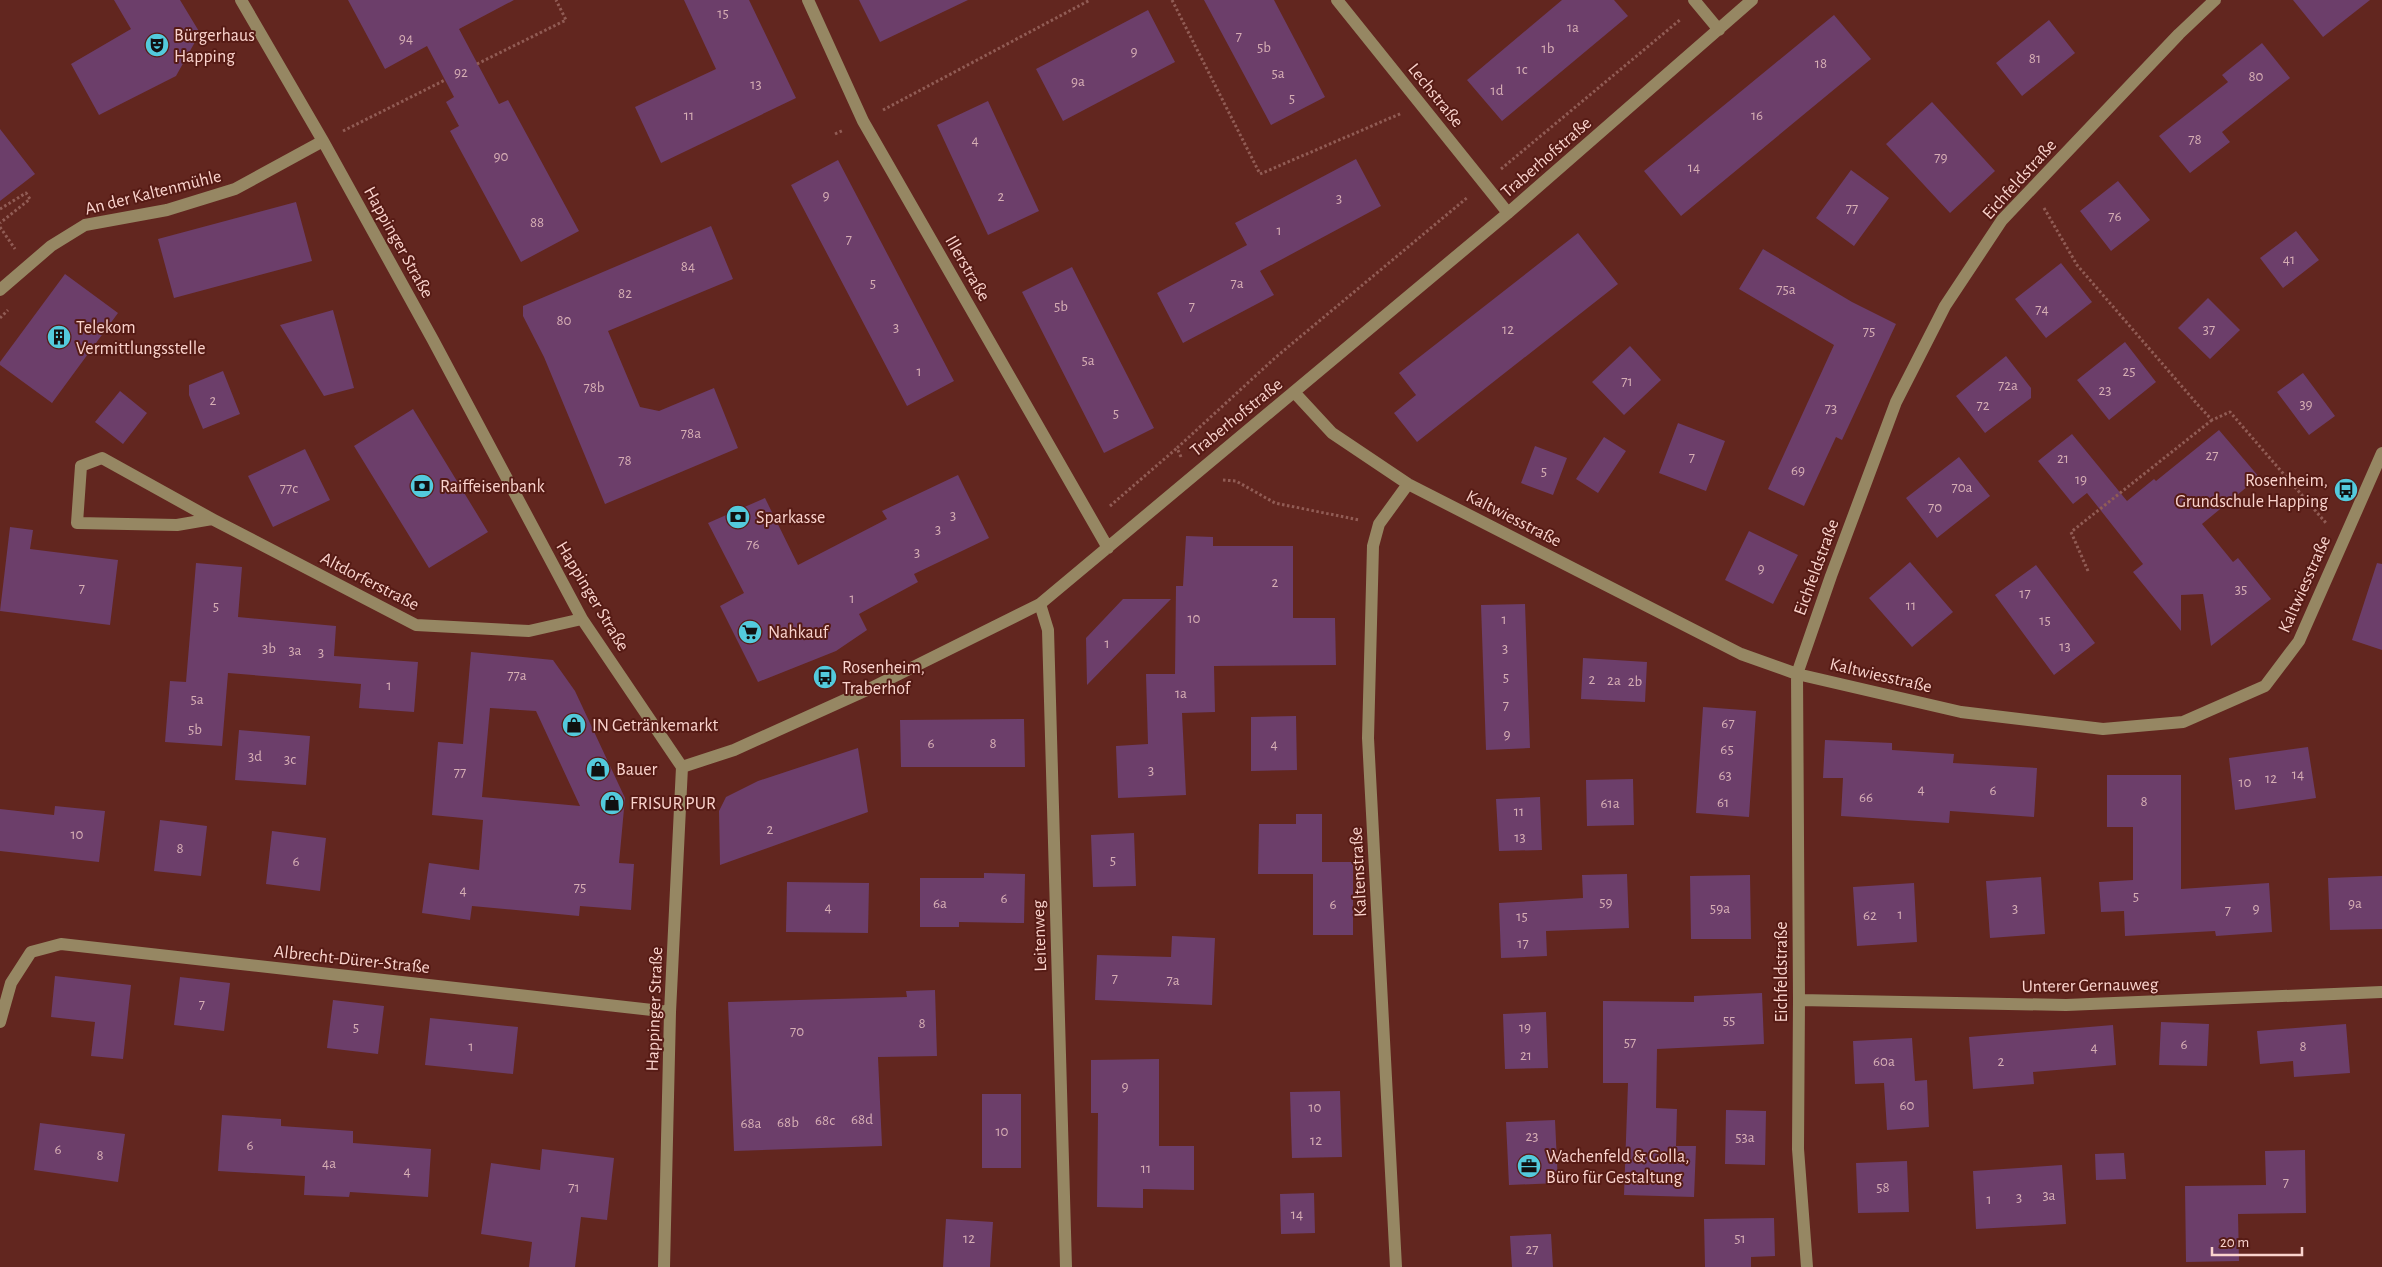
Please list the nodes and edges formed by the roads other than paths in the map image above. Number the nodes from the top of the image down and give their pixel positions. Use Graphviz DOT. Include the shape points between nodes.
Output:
graph roads {
  1 [pos="241,0"];
  2 [pos="808,0"];
  3 [pos="1336,0"];
  4 [pos="1752,0"];
  5 [pos="2215,0"];
  6 [pos="1696,2"];
  7 [pos="1719,30"];
  8 [pos="323,141"];
  9 [pos="1508,213"];
  10 [pos="0,290"];
  11 [pos="1294,392"];
  12 [pos="2382,453"];
  13 [pos="1408,484"];
  14 [pos="212,519"];
  15 [pos="1108,548"];
  16 [pos="1040,604"];
  17 [pos="582,619"];
  18 [pos="1797,674"];
  19 [pos="682,767"];
  20 [pos="2382,992"];
  21 [pos="1799,1000"];
  22 [pos="670,1012"];
  23 [pos="0,1022"];
  24 [pos="664,1267"];
  25 [pos="1066,1267"];
  26 [pos="1396,1267"];
  27 [pos="1807,1267"];
  1 -- 8 [label="street, Happinger Straße"];
  2 -- 15 [label="street, Illerstraße" via="862,120"];
  3 -- 9 [label="street, Lechstraße"];
  4 -- 7 [label="street, Traberhofstraße"];
  5 -- 18 [label="street, Eichfeldstraße" via="2002,220 1944,306 1896,402"];
  6 -- 7 [label="street"];
  7 -- 9 [label="street, Traberhofstraße"];
  8 -- 10 [label="street, An der Kaltenmühle" via="235,189 167,210 85,225 51,246"];
  8 -- 17 [label="street, Happinger Straße"];
  9 -- 11 [label="street, Traberhofstraße"];
  11 -- 13 [label="street, Kaltwiesstraße" via="1332,433"];
  11 -- 15 [label="street, Traberhofstraße"];
  12 -- 18 [label="street, Kaltwiesstraße" via="2299,641 2265,686 2183,722 2103,729 1970,713"];
  13 -- 18 [label="street, Kaltwiesstraße" via="1741,654"];
  13 -- 26 [label="street, Kaltenstraße" via="1379,524 1373,546 1368,738"];
  14 -- 14 [label="street, Altdorferstraße" via="102,458 81,466 76,523 177,525"];
  14 -- 17 [label="street, Altdorferstraße" via="416,625 529,631"];
  15 -- 16 [label="street, Traberhofstraße"];
  16 -- 19 [label="street, Traberhofstraße" via="838,703 734,750"];
  16 -- 25 [label="street, Leitenweg" via="1048,630"];
  17 -- 19 [label="street, Happinger Straße"];
  18 -- 21 [label="street, Eichfeldstraße"];
  19 -- 22 [label="street, Happinger Straße"];
  20 -- 21 [label="street, Unterer Gernauweg" via="2066,1005"];
  21 -- 27 [label="street, Eichfeldstraße" via="1798,1149"];
  22 -- 23 [label="street, Albrecht-Dürer-Straße" via="61,944 32,952 11,983"];
  22 -- 24 [label="street, Happinger Straße"];
}
